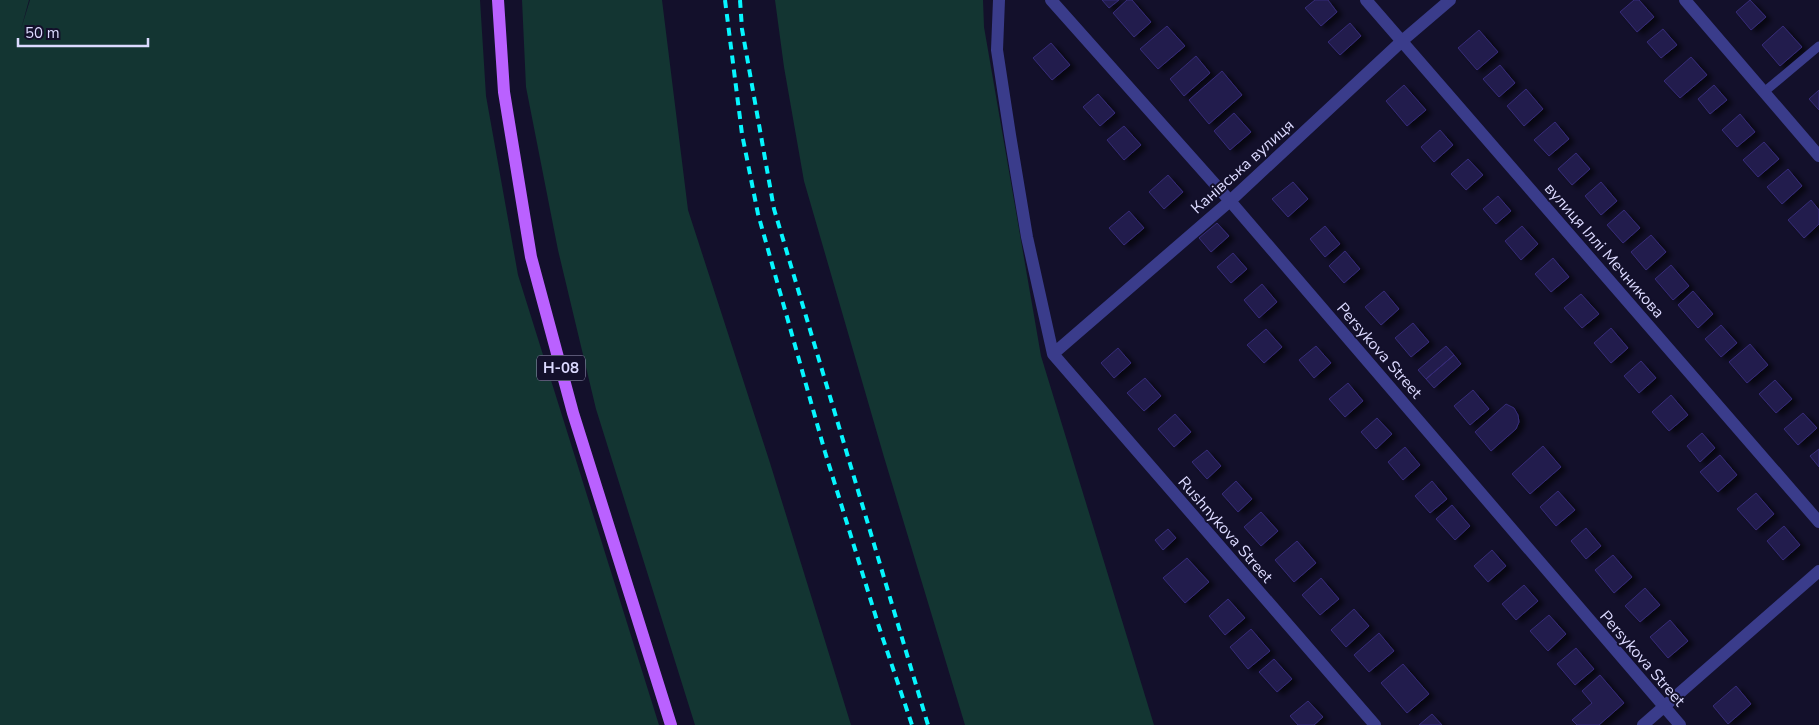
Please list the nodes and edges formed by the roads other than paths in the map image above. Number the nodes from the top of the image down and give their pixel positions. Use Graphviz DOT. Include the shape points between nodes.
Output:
graph roads {
  1 [pos="498,0"];
  2 [pos="999,0"];
  3 [pos="1051,0"];
  4 [pos="1366,0"];
  5 [pos="1450,0"];
  6 [pos="1690,2"];
  7 [pos="1402,41"];
  8 [pos="1819,46"];
  9 [pos="1764,92"];
  10 [pos="1819,156"];
  11 [pos="1230,201"];
  12 [pos="1053,354"];
  13 [pos="1819,522"];
  14 [pos="1819,571"];
  15 [pos="1665,708"];
  16 [pos="670,725"];
  17 [pos="1375,725"];
  18 [pos="1644,725"];
  19 [pos="1680,725"];
  1 -- 16 [label="main road, Н-08" via="504,92 531,257 573,413"];
  2 -- 12 [label="street" via="997,50 1027,238"];
  3 -- 11 [label="street, Persykova Street"];
  4 -- 7 [label="street, вулиця Іллі Мечникова"];
  5 -- 7 [label="street, Канівська вулиця"];
  6 -- 9 [label="street"];
  7 -- 11 [label="street, Канівська вулиця"];
  7 -- 13 [label="street, вулиця Іллі Мечникова"];
  8 -- 9 [label="lane"];
  9 -- 10 [label="street"];
  11 -- 12 [label="street, Канівська вулиця"];
  11 -- 15 [label="street, Persykova Street"];
  12 -- 17 [label="street, Rushnykova Street"];
  14 -- 15 [label="street"];
  15 -- 18 [label="street"];
  15 -- 19 [label="street, Persykova Street"];
}
